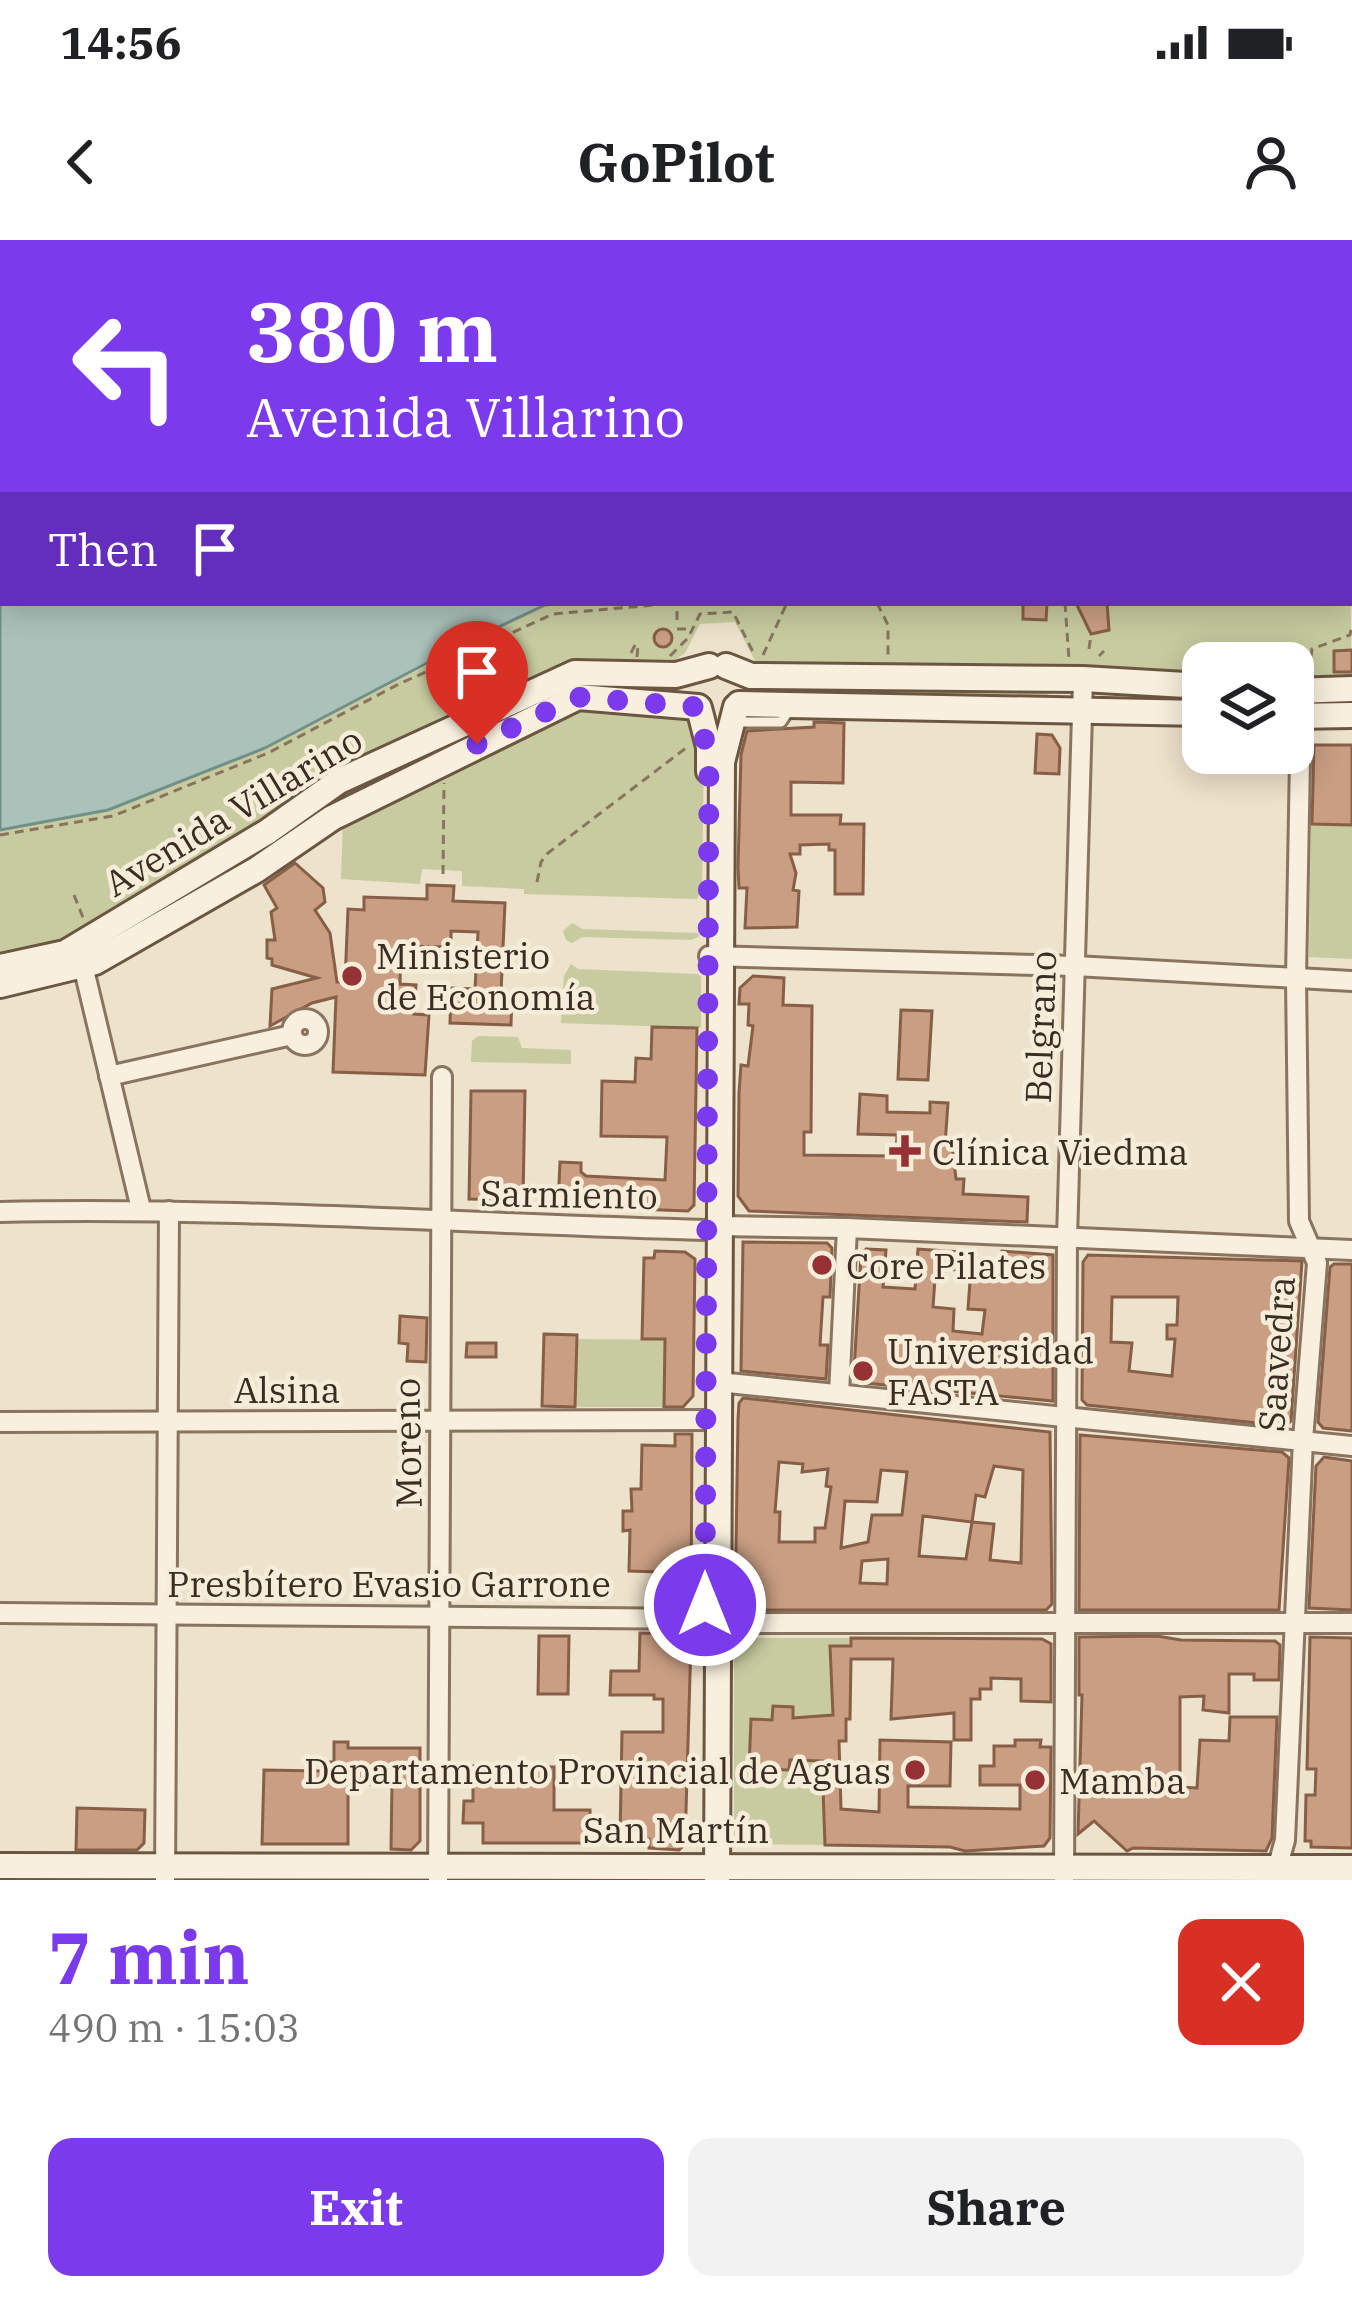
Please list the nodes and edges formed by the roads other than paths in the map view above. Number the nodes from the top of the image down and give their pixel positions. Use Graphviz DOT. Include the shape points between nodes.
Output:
graph roads {
  1 [pos="717,666"];
  2 [pos="1077,680"];
  3 [pos="1182,685"];
  4 [pos="1352,689"];
  5 [pos="1314,694"];
  6 [pos="1314,701"];
  7 [pos="698,708"];
  8 [pos="1082,709"];
  9 [pos="735,711"];
  10 [pos="1182,712"];
  11 [pos="1352,715"];
  12 [pos="1299,774"];
  13 [pos="84,951"];
  14 [pos="715,957"];
  15 [pos="1075,966"];
  16 [pos="0,967"];
  17 [pos="1296,978"];
  18 [pos="1352,981"];
  19 [pos="0,985"];
  20 [pos="292,1035"];
  21 [pos="109,1076"];
  22 [pos="442,1077"];
  23 [pos="141,1209"];
  24 [pos="169,1211"];
  25 [pos="0,1212"];
  26 [pos="441,1223"];
  27 [pos="713,1228"];
  28 [pos="847,1228"];
  29 [pos="1067,1239"];
  30 [pos="1311,1249"];
  31 [pos="1352,1250"];
  32 [pos="718,1382"];
  33 [pos="839,1394"];
  34 [pos="1065,1417"];
  35 [pos="712,1421"];
  36 [pos="0,1422"];
  37 [pos="171,1422"];
  38 [pos="440,1422"];
  39 [pos="1303,1440"];
  40 [pos="1352,1446"];
  41 [pos="0,1613"];
  42 [pos="169,1614"];
  43 [pos="442,1616"];
  44 [pos="711,1621"];
  45 [pos="1063,1621"];
  46 [pos="1293,1623"];
  47 [pos="1352,1623"];
  48 [pos="0,1866"];
  49 [pos="1352,1868"];
  50 [pos="711,1872"];
  51 [pos="1064,1872"];
  52 [pos="165,1873"];
  53 [pos="438,1873"];
  54 [pos="1277,1873"];
  1 -- 2 [label="main road" via="751,676"];
  1 -- 7 [label="main road" via="692,682"];
  1 -- 9 [label="main road" via="742,683"];
  1 -- 13 [label="main road, Avenida Villarino" via="676,675 575,674 339,781"];
  2 -- 3 [label="main road"];
  2 -- 8 [label="street, Belgrano"];
  4 -- 5 [label="main road"];
  6 -- 11 [label="main road"];
  7 -- 9 [label="main road" via="720,716"];
  7 -- 13 [label="main road, Avenida Villarino" via="578,697 332,818 256,870"];
  7 -- 14 [label="main road" via="709,753"];
  8 -- 9 [label="main road" via="794,704"];
  8 -- 10 [label="main road"];
  8 -- 15 [label="street, Belgrano"];
  9 -- 14 [label="main road" via="722,763"];
  12 -- 17 [label="street, Saavedra"];
  13 -- 16 [label="main road, Avenida Villarino"];
  13 -- 19 [label="main road, Avenida Villarino"];
  13 -- 21 [label="street"];
  14 -- 15 [label="street"];
  14 -- 27 [label="main road"];
  15 -- 17 [label="street"];
  15 -- 29 [label="street, Belgrano"];
  17 -- 18 [label="street"];
  17 -- 30 [label="street, Saavedra" via="1299,1221"];
  20 -- 21 [label="street"];
  21 -- 23 [label="street"];
  22 -- 26 [label="street, Moreno"];
  23 -- 24 [label="street, Sarmiento"];
  23 -- 25 [label="street, Sarmiento"];
  24 -- 26 [label="street, Sarmiento"];
  24 -- 37 [label="street"];
  26 -- 27 [label="street, Sarmiento"];
  26 -- 38 [label="street, Moreno"];
  27 -- 28 [label="street, Sarmiento"];
  27 -- 32 [label="main road"];
  27 -- 35 [label="main road"];
  28 -- 29 [label="street, Sarmiento"];
  28 -- 33 [label="street"];
  29 -- 30 [label="street, Sarmiento"];
  29 -- 34 [label="street, Belgrano"];
  30 -- 31 [label="street, Sarmiento"];
  30 -- 39 [label="street, Saavedra" via="1317,1263"];
  32 -- 33 [label="street"];
  32 -- 35 [label="main road"];
  33 -- 34 [label="street"];
  34 -- 39 [label="street"];
  34 -- 45 [label="street, Belgrano"];
  35 -- 38 [label="street, Alsina"];
  35 -- 44 [label="main road"];
  36 -- 37 [label="street, Alsina"];
  37 -- 38 [label="street, Alsina"];
  37 -- 42 [label="street"];
  38 -- 43 [label="street, Moreno"];
  39 -- 40 [label="street"];
  39 -- 46 [label="street, Saavedra"];
  41 -- 42 [label="street, Presbítero Evasio Garrone"];
  42 -- 43 [label="street, Presbítero Evasio Garrone"];
  42 -- 52 [label="street"];
  43 -- 44 [label="street, Presbítero Evasio Garrone"];
  43 -- 53 [label="street, Moreno"];
  44 -- 45 [label="street, Presbítero Evasio Garrone"];
  44 -- 50 [label="main road"];
  45 -- 46 [label="street, Presbítero Evasio Garrone"];
  45 -- 51 [label="street, Belgrano"];
  46 -- 47 [label="street, Presbítero Evasio Garrone"];
  46 -- 54 [label="street, Saavedra"];
  48 -- 52 [label="main road, San Martín"];
  49 -- 54 [label="main road, San Martín"];
  50 -- 51 [label="main road, San Martín"];
  50 -- 53 [label="main road, San Martín"];
  51 -- 54 [label="main road, San Martín"];
  52 -- 53 [label="main road, San Martín"];
}
